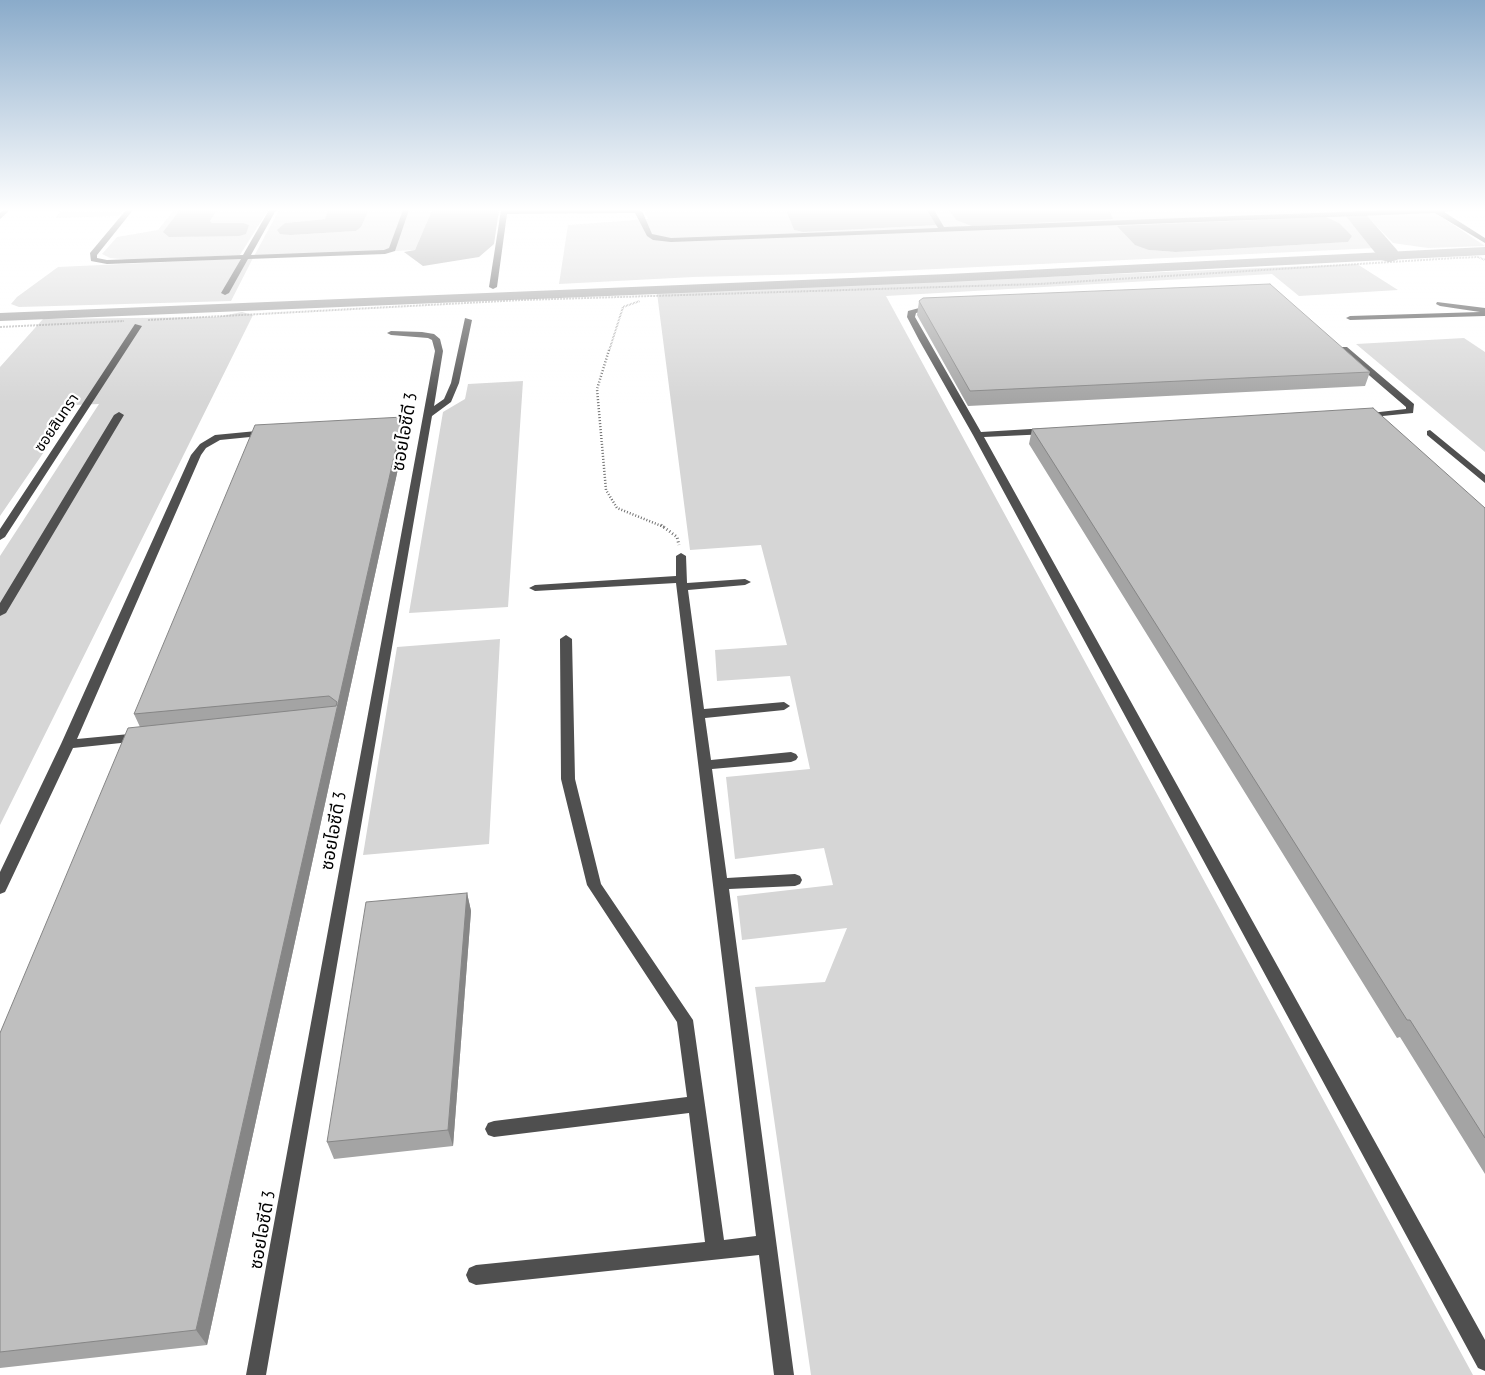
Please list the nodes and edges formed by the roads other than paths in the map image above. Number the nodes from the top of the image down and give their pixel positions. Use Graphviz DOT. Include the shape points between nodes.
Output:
graph roads {
  1 [pos="236,274"];
  2 [pos="495,274"];
  3 [pos="493,287"];
  4 [pos="225,293"];
  5 [pos="946,304"];
  6 [pos="1440,304"];
  7 [pos="1485,310"];
  8 [pos="1485,314"];
  9 [pos="1350,318"];
  10 [pos="468,320"];
  11 [pos="136,322"];
  12 [pos="391,333"];
  13 [pos="1340,346"];
  14 [pos="119,415"];
  15 [pos="427,415"];
  16 [pos="1360,416"];
  17 [pos="1057,431"];
  18 [pos="277,433"];
  19 [pos="1430,433"];
  20 [pos="978,434"];
  21 [pos="1485,480"];
  22 [pos="0,537"];
  23 [pos="681,556"];
  24 [pos="745,582"];
  25 [pos="682,583"];
  26 [pos="535,588"];
  27 [pos="0,613"];
  28 [pos="566,639"];
  29 [pos="784,706"];
  30 [pos="699,714"];
  31 [pos="156,736"];
  32 [pos="68,744"];
  33 [pos="791,757"];
  34 [pos="705,766"];
  35 [pos="795,880"];
  36 [pos="720,884"];
  37 [pos="0,888"];
  38 [pos="697,1104"];
  39 [pos="494,1129"];
  40 [pos="767,1245"];
  41 [pos="716,1251"];
  42 [pos="476,1275"];
  43 [pos="1485,1361"];
  44 [pos="256,1375"];
  45 [pos="784,1375"];
  1 -- 4 [label="street"];
  2 -- 3 [label="street"];
  5 -- 20 [label="street" via="921,307 912,311 911,317"];
  6 -- 7 [label="street"];
  8 -- 9 [label="street"];
  10 -- 15 [label="street" via="455,383 448,400"];
  11 -- 22 [label="street, ซอยสินทรา"];
  12 -- 15 [label="street, ซอยไอซีดี 3" via="422,334 436,340 440,351"];
  13 -- 16 [label="street" via="1410,406 1410,411"];
  14 -- 27 [label="street"];
  15 -- 44 [label="street, ซอยไอซีดี 3"];
  17 -- 20 [label="street"];
  18 -- 32 [label="street" via="218,437 202,446"];
  19 -- 21 [label="street"];
  20 -- 43 [label="street"];
  23 -- 25 [label="street"];
  24 -- 25 [label="street"];
  25 -- 26 [label="street"];
  25 -- 30 [label="street"];
  28 -- 38 [label="street" via="568,779 594,885 685,1020"];
  29 -- 30 [label="street"];
  30 -- 34 [label="street"];
  31 -- 32 [label="street"];
  32 -- 37 [label="street"];
  33 -- 34 [label="street"];
  34 -- 36 [label="street"];
  35 -- 36 [label="street"];
  36 -- 40 [label="street"];
  38 -- 39 [label="street"];
  38 -- 41 [label="street"];
  40 -- 41 [label="street"];
  40 -- 45 [label="street"];
  41 -- 42 [label="street"];
}
